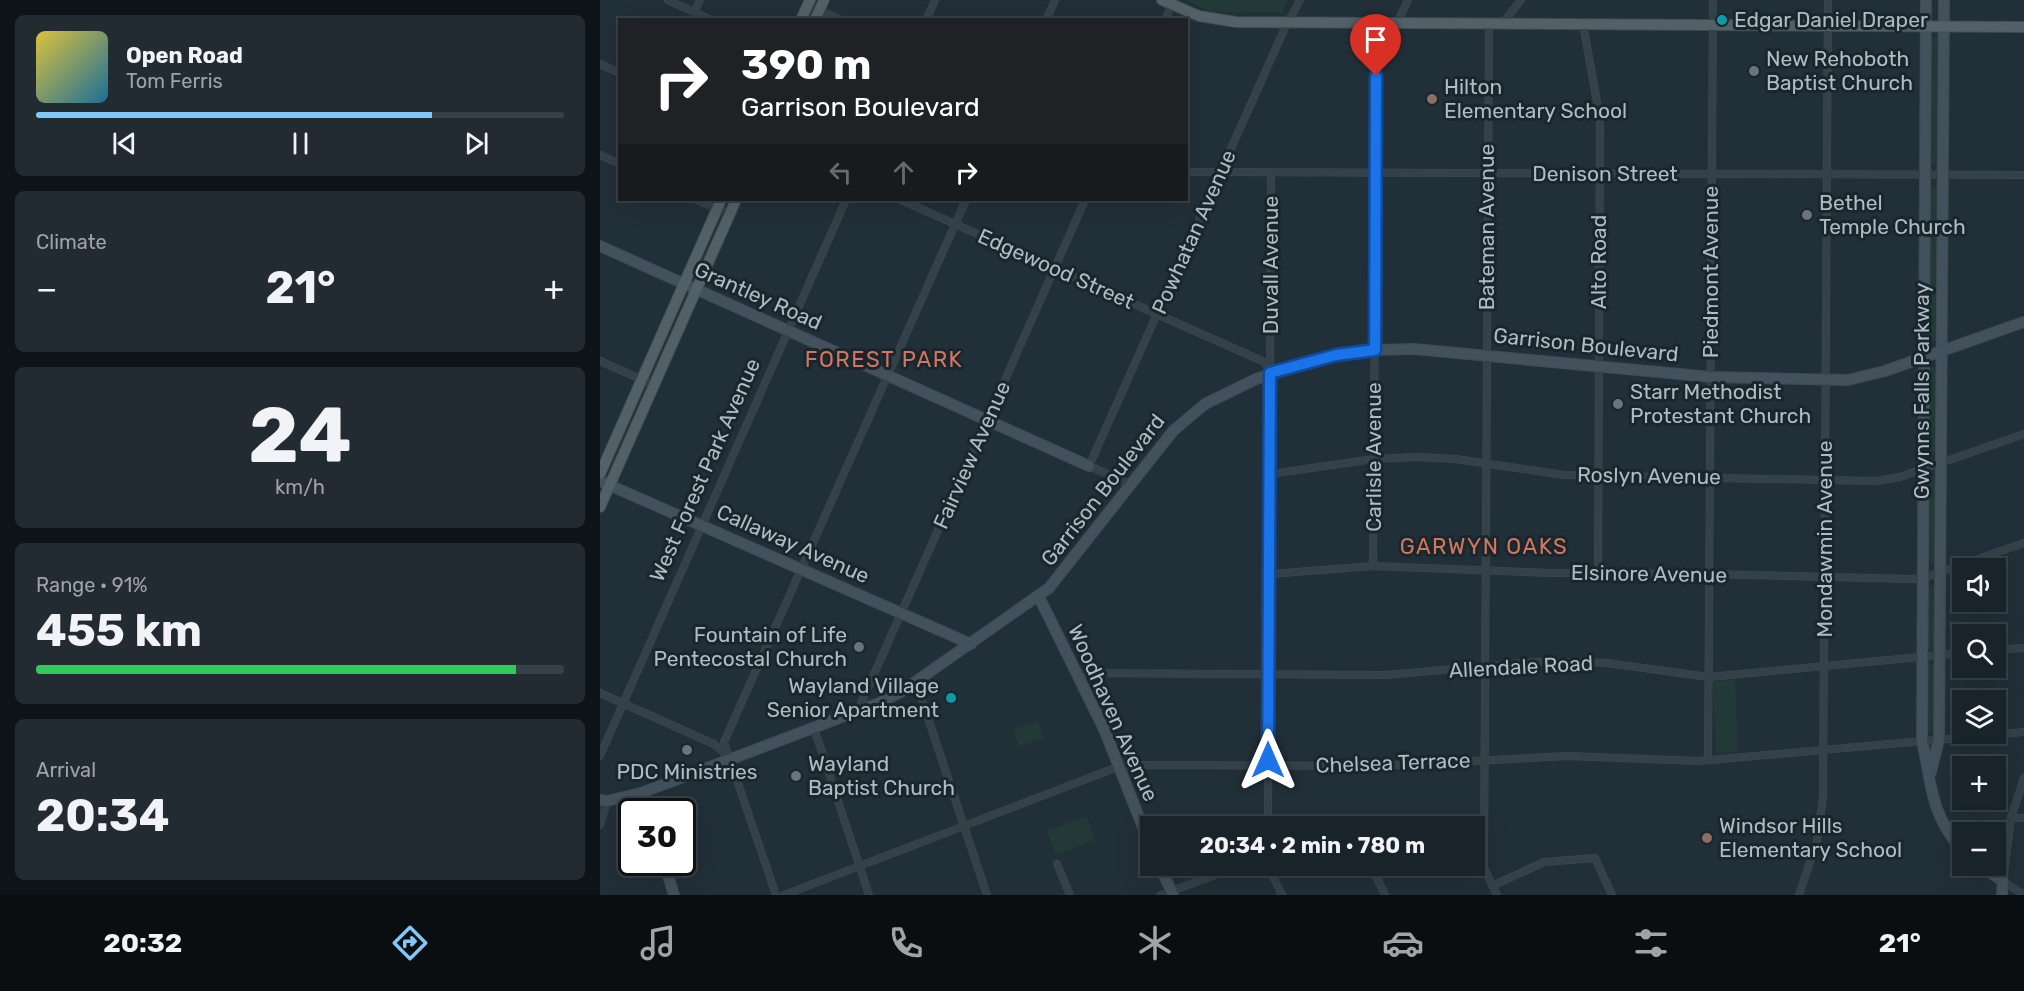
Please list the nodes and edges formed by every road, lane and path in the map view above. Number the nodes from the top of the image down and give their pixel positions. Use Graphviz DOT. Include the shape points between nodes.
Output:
graph roads {
  1 [pos="668,0"];
  2 [pos="700,0"];
  3 [pos="935,0"];
  4 [pos="1055,0"];
  5 [pos="1300,0"];
  6 [pos="1408,0"];
  7 [pos="1521,0"];
  8 [pos="1713,0"];
  9 [pos="1828,0"];
  10 [pos="1926,0"];
  11 [pos="1944,0"];
  12 [pos="809,2"];
  13 [pos="1167,2"];
  14 [pos="820,10"];
  15 [pos="694,12"];
  16 [pos="707,18"];
  17 [pos="802,18"];
  18 [pos="837,18"];
  19 [pos="927,18"];
  20 [pos="1047,18"];
  21 [pos="1165,18"];
  22 [pos="1289,23"];
  23 [pos="1377,23"];
  24 [pos="1397,23"];
  25 [pos="1488,24"];
  26 [pos="1502,24"];
  27 [pos="1583,24"];
  28 [pos="1713,25"];
  29 [pos="1827,26"];
  30 [pos="1925,26"];
  31 [pos="1943,26"];
  32 [pos="2024,27"];
  33 [pos="600,64"];
  34 [pos="618,72"];
  35 [pos="600,155"];
  36 [pos="618,163"];
  37 [pos="1188,172"];
  38 [pos="1221,172"];
  39 [pos="1271,172"];
  40 [pos="1376,172"];
  41 [pos="1488,173"];
  42 [pos="1599,174"];
  43 [pos="1712,174"];
  44 [pos="1827,175"];
  45 [pos="1925,175"];
  46 [pos="1942,175"];
  47 [pos="2024,175"];
  48 [pos="702,201"];
  49 [pos="736,201"];
  50 [pos="846,201"];
  51 [pos="903,201"];
  52 [pos="966,201"];
  53 [pos="1085,201"];
  54 [pos="719,204"];
  55 [pos="729,214"];
  56 [pos="955,224"];
  57 [pos="600,246"];
  58 [pos="1055,268"];
  59 [pos="684,284"];
  60 [pos="696,290"];
  61 [pos="1157,314"];
  62 [pos="2024,322"];
  63 [pos="788,331"];
  64 [pos="1375,350"];
  65 [pos="1942,351"];
  66 [pos="1486,355"];
  67 [pos="1924,357"];
  68 [pos="600,361"];
  69 [pos="1599,366"];
  70 [pos="1270,373"];
  71 [pos="888,375"];
  72 [pos="1711,377"];
  73 [pos="642,380"];
  74 [pos="1826,380"];
  75 [pos="654,385"];
  76 [pos="987,420"];
  77 [pos="2024,434"];
  78 [pos="1374,459"];
  79 [pos="1486,464"];
  80 [pos="1941,464"];
  81 [pos="1089,466"];
  82 [pos="1923,470"];
  83 [pos="600,474"];
  84 [pos="1270,474"];
  85 [pos="1598,476"];
  86 [pos="1710,477"];
  87 [pos="1825,479"];
  88 [pos="605,482"];
  89 [pos="1130,484"];
  90 [pos="600,507"];
  91 [pos="702,525"];
  92 [pos="2024,543"];
  93 [pos="1373,566"];
  94 [pos="801,569"];
  95 [pos="1485,571"];
  96 [pos="1940,572"];
  97 [pos="1598,573"];
  98 [pos="1269,574"];
  99 [pos="1710,574"];
  100 [pos="1824,577"];
  101 [pos="1923,578"];
  102 [pos="1039,597"];
  103 [pos="902,613"];
  104 [pos="971,644"];
  105 [pos="2024,648"];
  106 [pos="2006,649"];
  107 [pos="1952,654"];
  108 [pos="1940,656"];
  109 [pos="1922,657"];
  110 [pos="1824,667"];
  111 [pos="1485,668"];
  112 [pos="1077,674"];
  113 [pos="1269,675"];
  114 [pos="1709,678"];
  115 [pos="916,682"];
  116 [pos="600,693"];
  117 [pos="623,703"];
  118 [pos="858,710"];
  119 [pos="814,728"];
  120 [pos="2024,732"];
  121 [pos="1939,740"];
  122 [pos="1922,741"];
  123 [pos="1823,750"];
  124 [pos="600,756"];
  125 [pos="731,759"];
  126 [pos="1484,760"];
  127 [pos="1708,760"];
  128 [pos="1120,766"];
  129 [pos="1268,766"];
  130 [pos="2024,778"];
  131 [pos="1930,781"];
  132 [pos="641,794"];
  133 [pos="642,798"];
  134 [pos="602,802"];
  135 [pos="1268,816"];
  136 [pos="1484,816"];
  137 [pos="2011,818"];
  138 [pos="2024,818"];
  139 [pos="1140,819"];
  140 [pos="600,825"];
  141 [pos="964,826"];
  142 [pos="1952,836"];
  143 [pos="1057,864"];
  144 [pos="860,866"];
  145 [pos="1485,870"];
  146 [pos="668,876"];
  147 [pos="1163,876"];
  148 [pos="1214,876"];
  149 [pos="1273,876"];
  150 [pos="1376,876"];
  151 [pos="1995,876"];
  152 [pos="2003,881"];
  153 [pos="1492,886"];
  154 [pos="1168,894"];
  155 [pos="2024,894"];
  156 [pos="674,895"];
  157 [pos="776,895"];
  158 [pos="784,895"];
  159 [pos="869,895"];
  160 [pos="987,895"];
  161 [pos="1070,895"];
  162 [pos="1282,895"];
  163 [pos="1385,895"];
  164 [pos="1497,895"];
  165 [pos="1612,895"];
  166 [pos="1799,895"];
  167 [pos="2002,895"];
  1 -- 15 [label="street"];
  2 -- 15 [label="street"];
  3 -- 19 [label="street"];
  4 -- 20 [label="street"];
  5 -- 22 [label="street, Powhatan Avenue"];
  6 -- 24 [label="street"];
  7 -- 26 [label="street"];
  8 -- 28 [label="street, Piedmont Avenue"];
  9 -- 29 [label="street, Mondawmin Avenue"];
  10 -- 30 [label="main road, Gwynns Falls Parkway"];
  11 -- 31 [label="main road, Gwynns Falls Parkway"];
  12 -- 14 [label="street"];
  12 -- 17 [label="main road"];
  13 -- 21 [label="street"];
  13 -- 22 [label="main road" via="1220,21"];
  14 -- 18 [label="street"];
  15 -- 16 [label="street"];
  22 -- 23 [label="main road"];
  22 -- 38 [label="street, Powhatan Avenue"];
  23 -- 24 [label="main road"];
  23 -- 40 [label="street, Carlisle Avenue"];
  24 -- 25 [label="main road"];
  25 -- 26 [label="main road"];
  25 -- 41 [label="street, Bateman Avenue"];
  26 -- 27 [label="main road"];
  27 -- 28 [label="main road"];
  27 -- 42 [label="street, Alto Road" via="1599,110"];
  28 -- 29 [label="main road"];
  28 -- 43 [label="street, Piedmont Avenue"];
  29 -- 30 [label="main road"];
  29 -- 44 [label="street, Mondawmin Avenue"];
  30 -- 31 [label="main road"];
  30 -- 45 [label="main road, Gwynns Falls Parkway"];
  31 -- 32 [label="main road"];
  31 -- 46 [label="main road, Gwynns Falls Parkway"];
  33 -- 34 [label="street"];
  35 -- 36 [label="street"];
  37 -- 38 [label="street, Denison Street"];
  38 -- 39 [label="street, Denison Street"];
  38 -- 61 [label="street, Powhatan Avenue"];
  39 -- 40 [label="street, Denison Street"];
  39 -- 70 [label="street, Duvall Avenue"];
  40 -- 41 [label="street, Denison Street"];
  40 -- 64 [label="street, Carlisle Avenue"];
  41 -- 42 [label="street, Denison Street"];
  41 -- 66 [label="street, Bateman Avenue"];
  42 -- 43 [label="street, Denison Street"];
  42 -- 69 [label="street, Alto Road"];
  43 -- 44 [label="street, Denison Street"];
  43 -- 72 [label="street, Piedmont Avenue"];
  44 -- 45 [label="street, Denison Street"];
  44 -- 74 [label="street, Mondawmin Avenue"];
  45 -- 46 [label="street, Denison Street"];
  45 -- 67 [label="main road, Gwynns Falls Parkway"];
  46 -- 47 [label="street, Denison Street"];
  46 -- 65 [label="main road, Gwynns Falls Parkway"];
  48 -- 54 [label="street"];
  49 -- 55 [label="main road"];
  50 -- 63 [label="street, West Forest Park Avenue"];
  51 -- 56 [label="street, Edgewood Street"];
  52 -- 56 [label="street"];
  53 -- 58 [label="street, Fairview Avenue"];
  54 -- 55 [label="street"];
  54 -- 59 [label="main road"];
  55 -- 60 [label="main road"];
  56 -- 58 [label="street, Edgewood Street"];
  56 -- 71 [label="street"];
  57 -- 59 [label="main road, Grantley Road"];
  58 -- 61 [label="street, Edgewood Street"];
  58 -- 76 [label="street, Fairview Avenue"];
  59 -- 60 [label="main road, Grantley Road"];
  59 -- 73 [label="main road"];
  60 -- 63 [label="main road, Grantley Road"];
  60 -- 75 [label="main road"];
  61 -- 70 [label="street, Edgewood Street" via="1266,363"];
  61 -- 81 [label="street, Powhatan Avenue"];
  62 -- 65 [label="main road, Garrison Boulevard"];
  63 -- 71 [label="main road, Grantley Road"];
  63 -- 91 [label="street, West Forest Park Avenue"];
  64 -- 66 [label="main road, Garrison Boulevard"];
  64 -- 70 [label="main road, Garrison Boulevard" via="1336,355"];
  64 -- 78 [label="street, Carlisle Avenue"];
  65 -- 67 [label="main road, Garrison Boulevard"];
  65 -- 80 [label="main road, Gwynns Falls Parkway"];
  66 -- 69 [label="main road, Garrison Boulevard"];
  66 -- 79 [label="street, Bateman Avenue"];
  67 -- 74 [label="main road, Garrison Boulevard" via="1864,378"];
  67 -- 82 [label="main road, Gwynns Falls Parkway"];
  68 -- 73 [label="street"];
  69 -- 72 [label="main road, Garrison Boulevard"];
  69 -- 85 [label="street, Alto Road"];
  70 -- 84 [label="street, Duvall Avenue"];
  70 -- 89 [label="main road, Garrison Boulevard" via="1222,394 1194,412 1173,431"];
  71 -- 76 [label="main road, Grantley Road"];
  71 -- 94 [label="street"];
  72 -- 74 [label="main road, Garrison Boulevard"];
  72 -- 86 [label="street, Piedmont Avenue"];
  73 -- 75 [label="street"];
  73 -- 83 [label="main road"];
  74 -- 87 [label="street, Mondawmin Avenue"];
  75 -- 88 [label="main road"];
  76 -- 81 [label="main road, Grantley Road"];
  76 -- 103 [label="street, Fairview Avenue"];
  77 -- 80 [label="street, Roslyn Avenue"];
  78 -- 79 [label="street, Roslyn Avenue" via="1430,457"];
  78 -- 84 [label="street, Roslyn Avenue"];
  78 -- 93 [label="street, Carlisle Avenue"];
  79 -- 85 [label="street, Roslyn Avenue"];
  79 -- 95 [label="street, Bateman Avenue"];
  80 -- 82 [label="street, Roslyn Avenue"];
  80 -- 96 [label="main road, Gwynns Falls Parkway"];
  81 -- 89 [label="street, Grantley Road"];
  82 -- 87 [label="street, Roslyn Avenue" via="1877,481"];
  82 -- 101 [label="main road, Gwynns Falls Parkway"];
  84 -- 98 [label="street, Duvall Avenue"];
  85 -- 86 [label="street, Roslyn Avenue"];
  85 -- 97 [label="street, Alto Road"];
  86 -- 87 [label="street, Roslyn Avenue"];
  86 -- 99 [label="street, Piedmont Avenue"];
  87 -- 100 [label="street, Mondawmin Avenue"];
  88 -- 90 [label="main road"];
  88 -- 91 [label="main road, Callaway Avenue"];
  89 -- 102 [label="main road, Garrison Boulevard" via="1068,567"];
  91 -- 94 [label="main road, Callaway Avenue"];
  91 -- 117 [label="street, West Forest Park Avenue"];
  92 -- 96 [label="street, Elsinore Avenue"];
  93 -- 95 [label="street, Elsinore Avenue"];
  93 -- 98 [label="street, Elsinore Avenue"];
  94 -- 103 [label="main road, Callaway Avenue"];
  94 -- 125 [label="street" via="724,741"];
  95 -- 97 [label="street, Elsinore Avenue"];
  95 -- 111 [label="street, Bateman Avenue"];
  96 -- 101 [label="street, Elsinore Avenue"];
  96 -- 108 [label="main road, Gwynns Falls Parkway"];
  97 -- 99 [label="street, Elsinore Avenue"];
  98 -- 113 [label="street, Duvall Avenue"];
  99 -- 100 [label="street, Elsinore Avenue"];
  99 -- 114 [label="street, Piedmont Avenue"];
  100 -- 101 [label="street, Elsinore Avenue"];
  100 -- 110 [label="street, Mondawmin Avenue"];
  101 -- 109 [label="main road, Gwynns Falls Parkway"];
  102 -- 104 [label="main road, Garrison Boulevard"];
  102 -- 112 [label="main road, Woodhaven Avenue"];
  103 -- 104 [label="main road, Callaway Avenue"];
  103 -- 118 [label="street, Fairview Avenue"];
  104 -- 115 [label="main road, Garrison Boulevard"];
  105 -- 106 [label="street"];
  107 -- 108 [label="street, Allendale Road"];
  108 -- 109 [label="street, Allendale Road"];
  108 -- 121 [label="main road, Gwynns Falls Parkway"];
  109 -- 110 [label="street, Allendale Road"];
  109 -- 122 [label="main road, Gwynns Falls Parkway"];
  110 -- 114 [label="street, Allendale Road"];
  110 -- 123 [label="street, Mondawmin Avenue"];
  111 -- 113 [label="street, Allendale Road" via="1396,675"];
  111 -- 114 [label="street, Allendale Road" via="1532,662 1607,663"];
  111 -- 126 [label="street, Bateman Avenue"];
  112 -- 113 [label="street, Allendale Road"];
  112 -- 128 [label="main road, Woodhaven Avenue"];
  113 -- 129 [label="street, Duvall Avenue"];
  114 -- 127 [label="street, Piedmont Avenue"];
  115 -- 118 [label="main road, Garrison Boulevard" via="890,698"];
  115 -- 141 [label="street"];
  116 -- 117 [label="street"];
  117 -- 124 [label="street, West Forest Park Avenue"];
  117 -- 125 [label="street" via="714,744"];
  118 -- 119 [label="main road, Garrison Boulevard"];
  119 -- 125 [label="main road, Garrison Boulevard"];
  119 -- 144 [label="street"];
  120 -- 121 [label="street, Chelsea Terrace"];
  121 -- 122 [label="street, Chelsea Terrace"];
  121 -- 131 [label="main road, Gwynns Falls Parkway"];
  122 -- 123 [label="street, Chelsea Terrace"];
  122 -- 131 [label="main road, Gwynns Falls Parkway"];
  123 -- 127 [label="street, Chelsea Terrace"];
  123 -- 166 [label="street, Mondawmin Avenue" via="1820,828"];
  125 -- 132 [label="main road, Garrison Boulevard"];
  125 -- 157 [label="street"];
  126 -- 127 [label="street, Chelsea Terrace" via="1578,756"];
  126 -- 129 [label="street, Chelsea Terrace" via="1377,766"];
  126 -- 136 [label="street, Bateman Avenue"];
  128 -- 129 [label="street, Chelsea Terrace"];
  128 -- 139 [label="main road, Woodhaven Avenue"];
  128 -- 141 [label="street, Chelsea Terrace"];
  129 -- 135 [label="street, Duvall Avenue"];
  130 -- 137 [label="street"];
  131 -- 142 [label="main road, Gwynns Falls Parkway" via="1940,819"];
  132 -- 133 [label="main road"];
  132 -- 134 [label="main road, Garrison Boulevard"];
  134 -- 140 [label="street"];
  137 -- 138 [label="street"];
  137 -- 152 [label="street"];
  141 -- 144 [label="street, Chelsea Terrace"];
  141 -- 160 [label="street"];
  143 -- 161 [label="street"];
  144 -- 158 [label="street, Chelsea Terrace"];
  144 -- 159 [label="street"];
  145 -- 153 [label="street, Bateman Avenue"];
  146 -- 156 [label="main road"];
  147 -- 154 [label="main road"];
  148 -- 154 [label="street"];
  149 -- 162 [label="street"];
  150 -- 163 [label="street"];
  151 -- 152 [label="main road"];
  152 -- 155 [label="street"];
  152 -- 167 [label="main road"];
  153 -- 164 [label="street, Bateman Avenue"];
  153 -- 165 [label="street" via="1544,862 1595,858"];
}
